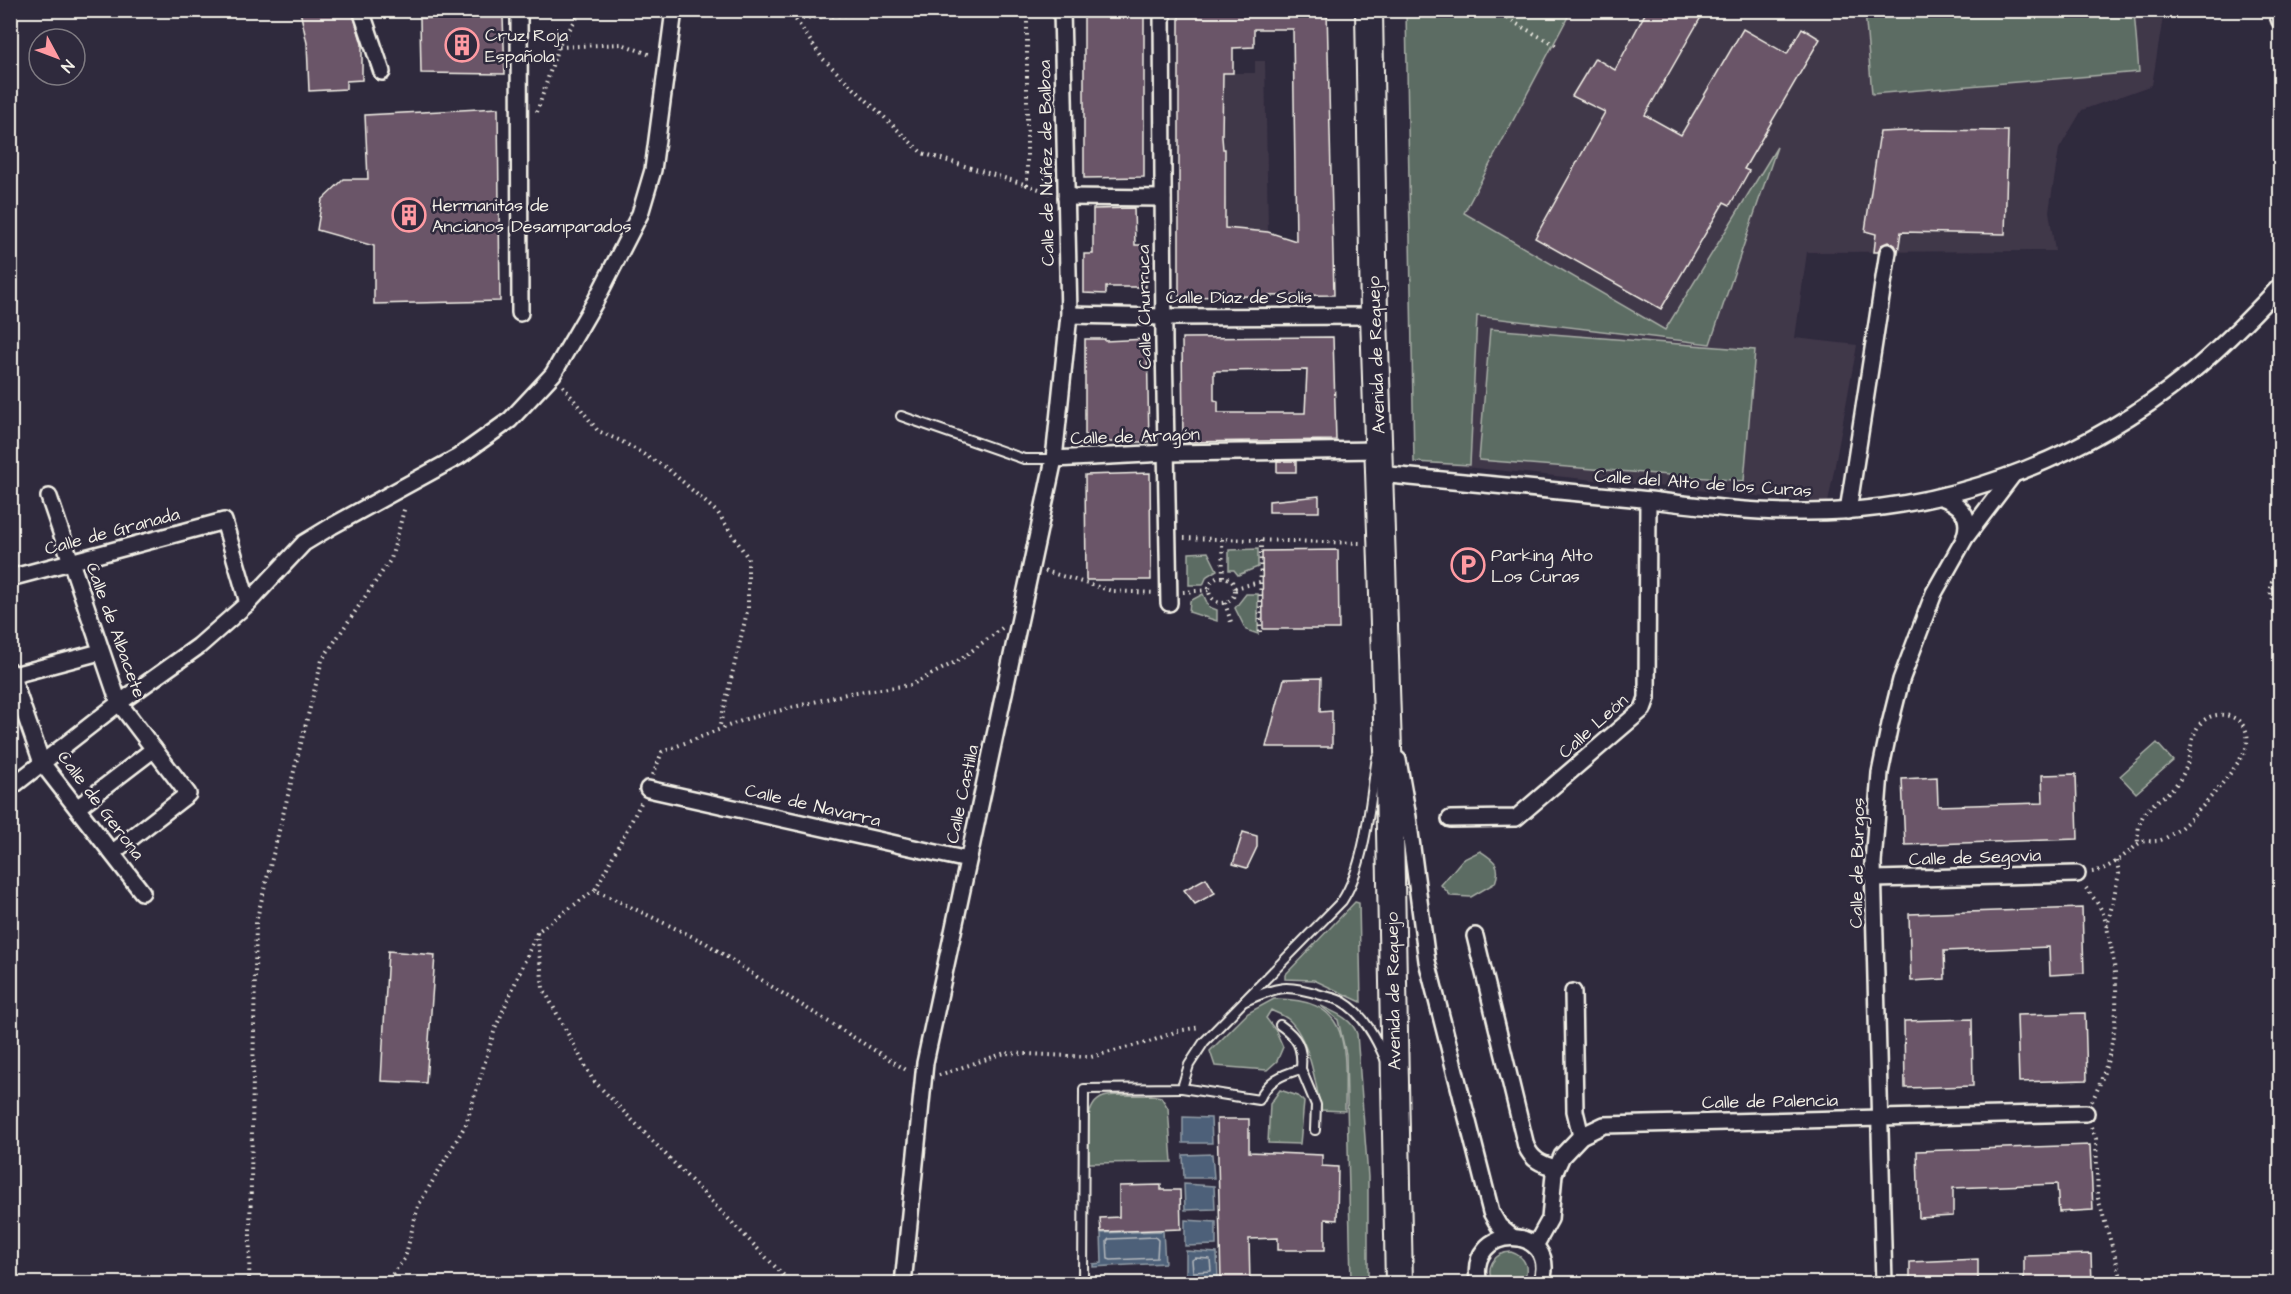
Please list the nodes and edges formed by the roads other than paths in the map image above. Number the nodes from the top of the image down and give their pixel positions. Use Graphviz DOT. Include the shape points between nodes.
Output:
graph roads {
  1 [pos="361,10"];
  2 [pos="519,10"];
  3 [pos="674,10"];
  4 [pos="1062,10"];
  5 [pos="1162,10"];
  6 [pos="1369,10"];
  7 [pos="2276,10"];
  8 [pos="2280,21"];
  9 [pos="382,72"];
  10 [pos="1066,197"];
  11 [pos="1163,198"];
  12 [pos="1888,252"];
  13 [pos="2280,286"];
  14 [pos="520,313"];
  15 [pos="1069,315"];
  16 [pos="1374,316"];
  17 [pos="1164,318"];
  18 [pos="901,416"];
  19 [pos="1166,453"];
  20 [pos="1054,459"];
  21 [pos="1379,462"];
  22 [pos="2012,476"];
  23 [pos="49,497"];
  24 [pos="1941,497"];
  25 [pos="1648,500"];
  26 [pos="1848,511"];
  27 [pos="1965,538"];
  28 [pos="70,562"];
  29 [pos="10,578"];
  30 [pos="1169,599"];
  31 [pos="248,603"];
  32 [pos="100,652"];
  33 [pos="11,674"];
  34 [pos="1386,699"];
  35 [pos="119,703"];
  36 [pos="1379,742"];
  37 [pos="154,749"];
  38 [pos="1378,753"];
  39 [pos="42,763"];
  40 [pos="10,788"];
  41 [pos="648,789"];
  42 [pos="77,808"];
  43 [pos="1450,819"];
  44 [pos="112,853"];
  45 [pos="968,860"];
  46 [pos="2077,874"];
  47 [pos="1874,879"];
  48 [pos="142,892"];
  49 [pos="1475,936"];
  50 [pos="1573,992"];
  51 [pos="1241,1003"];
  52 [pos="1280,1025"];
  53 [pos="1301,1069"];
  54 [pos="1394,1082"];
  55 [pos="1182,1088"];
  56 [pos="2086,1113"];
  57 [pos="1880,1117"];
  58 [pos="1315,1130"];
  59 [pos="1581,1136"];
  60 [pos="1556,1168"];
  61 [pos="1512,1237"];
  62 [pos="1535,1246"];
  63 [pos="903,1284"];
  64 [pos="1083,1284"];
  65 [pos="1399,1284"];
  66 [pos="1479,1284"];
  67 [pos="1541,1284"];
  68 [pos="1884,1284"];
  1 -- 9 [label="street"];
  2 -- 14 [label="street"];
  3 -- 31 [label="street" via="653,170 640,214 553,374 510,420 458,458 303,543"];
  4 -- 10 [label="street, Calle de Núñez de Balboa"];
  5 -- 11 [label="street, Calle Churruca"];
  6 -- 16 [label="highway, Avenida de Requejo"];
  7 -- 8 [label="street"];
  10 -- 11 [label="street"];
  10 -- 15 [label="street, Calle de Núñez de Balboa"];
  11 -- 17 [label="street, Calle Churruca"];
  12 -- 26 [label="street"];
  13 -- 22 [label="street, Calle del Alto de los Curas" via="2206,359 2155,400 2096,437"];
  15 -- 17 [label="street, Calle Díaz de Solís"];
  15 -- 20 [label="street, Calle Castilla"];
  16 -- 17 [label="street, Calle Díaz de Solís"];
  16 -- 21 [label="highway, Avenida de Requejo"];
  17 -- 19 [label="street, Calle Churruca"];
  18 -- 20 [label="lane, Calle de Aragón" via="1024,459"];
  19 -- 20 [label="street, Calle de Aragón"];
  19 -- 21 [label="street, Calle de Aragón"];
  19 -- 30 [label="street, Calle Churruca"];
  20 -- 45 [label="street, Calle Castilla"];
  21 -- 25 [label="street, Calle del Alto de los Curas"];
  21 -- 34 [label="highway, Avenida de Requejo"];
  22 -- 24 [label="street, Calle del Alto de los Curas"];
  22 -- 27 [label="street, Calle de Burgos"];
  23 -- 28 [label="street, Calle de Albacete"];
  24 -- 26 [label="street, Calle del Alto de los Curas"];
  24 -- 27 [label="street" via="1966,514"];
  25 -- 26 [label="street, Calle del Alto de los Curas" via="1770,511"];
  25 -- 43 [label="street, Calle León" via="1647,699 1643,709 1516,818"];
  27 -- 47 [label="street, Calle de Burgos" via="1927,610 1893,710 1877,795"];
  28 -- 29 [label="street, Calle de Granada"];
  28 -- 31 [label="street, Calle de Granada" via="224,521"];
  28 -- 32 [label="street, Calle de Albacete"];
  31 -- 35 [label="street" via="199,646"];
  32 -- 33 [label="street"];
  32 -- 35 [label="street, Calle de Albacete"];
  33 -- 39 [label="street, Calle de Gerona"];
  34 -- 36 [label="lane, Avenida de Requejo"];
  34 -- 54 [label="highway, Avenida de Requejo"];
  34 -- 61 [label="street" via="1407,809 1432,983 1491,1212"];
  35 -- 37 [label="street, Calle de Albacete"];
  35 -- 39 [label="street"];
  37 -- 42 [label="street"];
  37 -- 44 [label="street, Calle de Albacete" via="188,794"];
  38 -- 51 [label="lane" via="1352,886 1342,901"];
  39 -- 40 [label="street"];
  39 -- 42 [label="street, Calle de Gerona"];
  41 -- 45 [label="street, Calle de Navarra"];
  42 -- 44 [label="street, Calle de Gerona"];
  44 -- 48 [label="street, Calle de Gerona"];
  45 -- 63 [label="street, Calle Castilla" via="925,1063"];
  46 -- 47 [label="street, Calle de Segovia"];
  47 -- 57 [label="street, Calle de Burgos"];
  49 -- 60 [label="street" via="1526,1146 1538,1162"];
  50 -- 59 [label="street" via="1575,1111"];
  51 -- 54 [label="lane" via="1269,990 1293,987 1343,1001 1361,1017 1379,1044"];
  51 -- 55 [label="lane" via="1189,1065"];
  52 -- 53 [label="lane" via="1297,1041"];
  53 -- 55 [label="lane" via="1271,1081 1259,1100"];
  53 -- 58 [label="lane" via="1316,1105"];
  54 -- 65 [label="highway, Avenida de Requejo"];
  55 -- 64 [label="lane" via="1084,1089"];
  56 -- 57 [label="street, Calle de Palencia"];
  57 -- 59 [label="street, Calle de Palencia" via="1608,1124"];
  57 -- 68 [label="street, Calle de Burgos"];
  59 -- 60 [label="street, Calle de Palencia" via="1565,1151"];
  60 -- 62 [label="street, Calle de Palencia" via="1550,1219"];
  61 -- 62 [label="street" via="1524,1238"];
  61 -- 66 [label="street" via="1496,1241 1484,1251 1477,1265"];
  62 -- 67 [label="street" via="1544,1265"];
}
